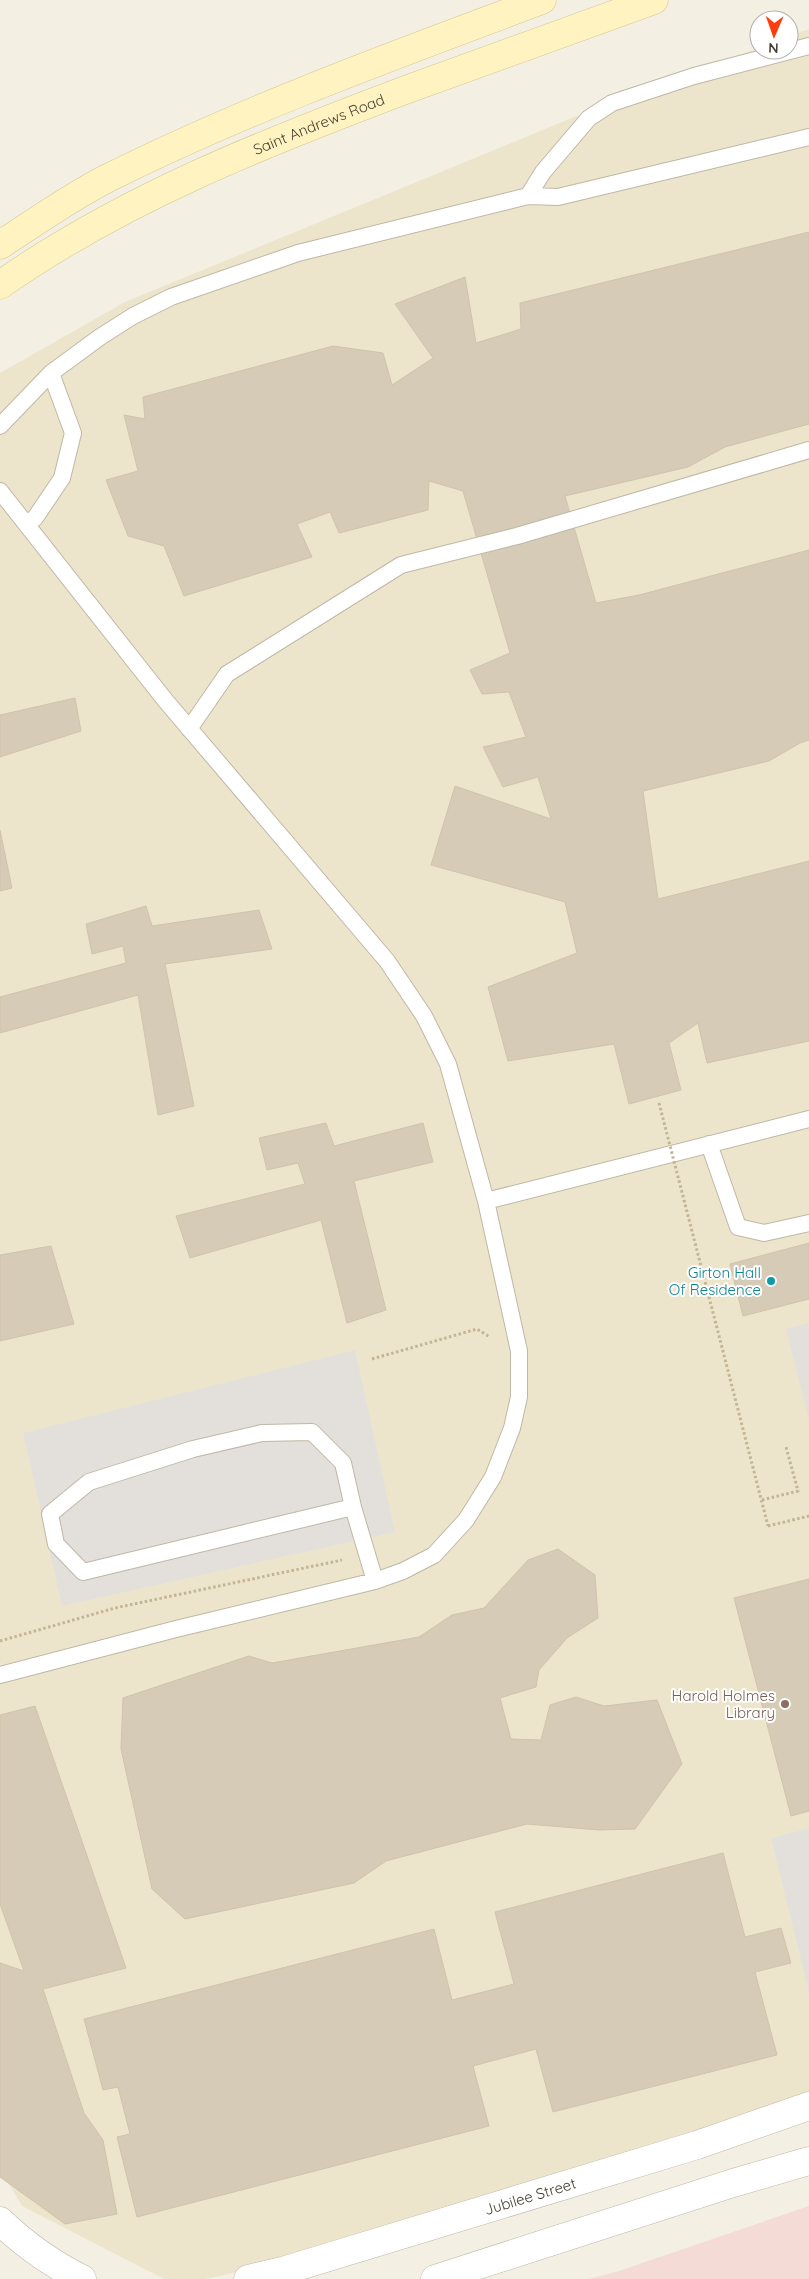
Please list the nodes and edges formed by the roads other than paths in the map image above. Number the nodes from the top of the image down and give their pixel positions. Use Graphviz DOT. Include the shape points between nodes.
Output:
graph roads {
  1 [pos="542,0"];
  2 [pos="654,0"];
  3 [pos="809,46"];
  4 [pos="809,137"];
  5 [pos="528,196"];
  6 [pos="0,245"];
  7 [pos="0,285"];
  8 [pos="51,374"];
  9 [pos="0,426"];
  10 [pos="809,450"];
  11 [pos="0,491"];
  12 [pos="26,524"];
  13 [pos="189,729"];
  14 [pos="809,1119"];
  15 [pos="709,1144"];
  16 [pos="486,1201"];
  17 [pos="809,1223"];
  18 [pos="353,1507"];
  19 [pos="375,1581"];
  20 [pos="0,1675"];
  21 [pos="809,2106"];
  22 [pos="809,2162"];
  23 [pos="0,2221"];
  24 [pos="287,2274"];
  25 [pos="82,2279"];
  26 [pos="248,2279"];
  27 [pos="435,2279"];
  1 -- 6 [label="main road" via="238,118 104,180"];
  2 -- 7 [label="main road, Saint Andrews Road" via="329,119 218,165 138,202"];
  3 -- 5 [label="lane" via="694,76 612,103 589,118 543,172"];
  4 -- 5 [label="lane" via="558,198"];
  5 -- 8 [label="lane" via="298,254 171,297 133,316"];
  8 -- 9 [label="lane"];
  8 -- 12 [label="lane" via="73,433 62,478 35,518"];
  10 -- 13 [label="lane" via="517,536 400,565 227,674"];
  11 -- 12 [label="lane"];
  12 -- 13 [label="lane"];
  13 -- 16 [label="lane" via="387,961 424,1016 448,1064"];
  14 -- 15 [label="lane"];
  15 -- 16 [label="lane"];
  15 -- 17 [label="lane" via="738,1227 764,1233"];
  16 -- 19 [label="lane" via="519,1351 519,1397 512,1428 493,1476 466,1520 434,1555"];
  18 -- 18 [label="lane" via="342,1462 312,1432 282,1432 262,1433 193,1449 89,1482 50,1514 56,1544 83,1572"];
  18 -- 19 [label="lane"];
  19 -- 20 [label="lane" via="176,1628"];
  21 -- 24 [label="street, Jubilee Street" via="697,2145"];
  22 -- 27 [label="street" via="723,2186"];
  23 -- 25 [label="street" via="52,2264"];
  24 -- 26 [label="street, Jubilee Street"];
}
